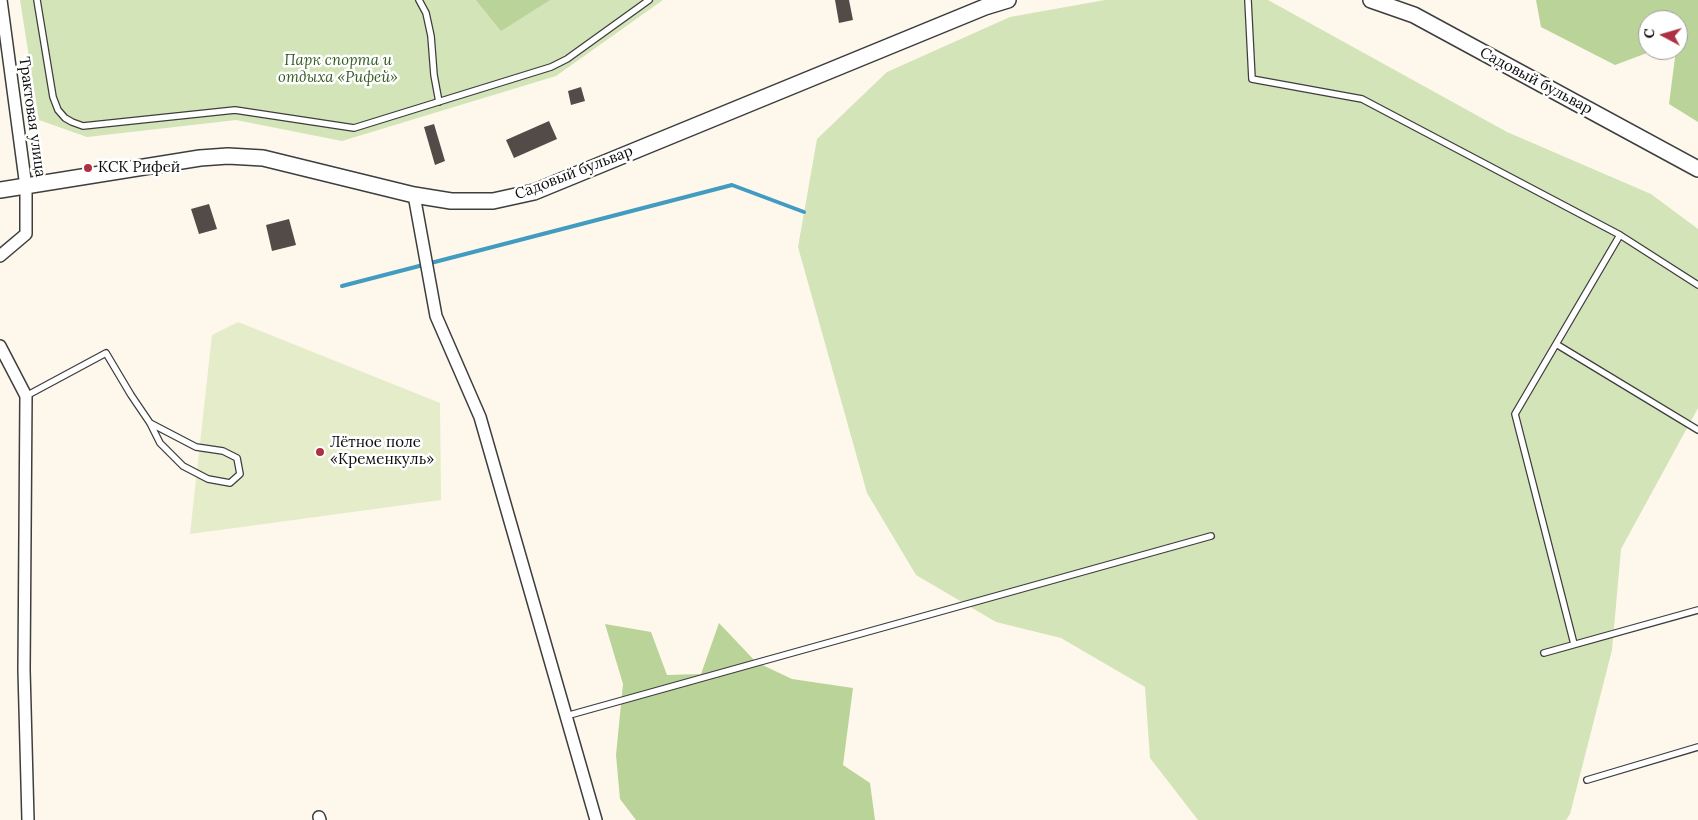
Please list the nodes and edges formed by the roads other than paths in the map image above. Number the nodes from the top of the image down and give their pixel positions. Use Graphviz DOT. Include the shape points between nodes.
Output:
graph roads {
  1 [pos="0,0"];
  2 [pos="37,0"];
  3 [pos="419,0"];
  4 [pos="649,0"];
  5 [pos="1008,0"];
  6 [pos="1248,0"];
  7 [pos="1371,0"];
  8 [pos="984,4"];
  9 [pos="439,102"];
  10 [pos="1698,169"];
  11 [pos="26,187"];
  12 [pos="0,190"];
  13 [pos="414,195"];
  14 [pos="1620,235"];
  15 [pos="0,256"];
  16 [pos="1698,286"];
  17 [pos="1556,344"];
  18 [pos="0,346"];
  19 [pos="26,396"];
  20 [pos="150,423"];
  21 [pos="1698,430"];
  22 [pos="1211,536"];
  23 [pos="1698,610"];
  24 [pos="1574,644"];
  25 [pos="1544,653"];
  26 [pos="566,716"];
  27 [pos="1698,747"];
  28 [pos="1587,780"];
  29 [pos="28,820"];
  30 [pos="596,820"];
  1 -- 11 [label="street, Трактовая улица"];
  2 -- 9 [label="lane" via="58,110 65,118 83,126 235,110 354,128"];
  3 -- 9 [label="lane" via="426,13 431,36"];
  4 -- 9 [label="lane" via="567,59"];
  5 -- 8 [label="street, Садовый бульвар"];
  6 -- 14 [label="lane" via="1252,79 1362,99"];
  7 -- 10 [label="street, Садовый бульвар" via="1414,16"];
  8 -- 13 [label="street, Садовый бульвар" via="534,192 493,202 451,201"];
  11 -- 12 [label="street, Садовый бульвар"];
  11 -- 13 [label="street, Садовый бульвар" via="228,156 263,158"];
  11 -- 15 [label="street, Трактовая улица" via="26,234"];
  13 -- 26 [label="street" via="436,316 480,417"];
  14 -- 16 [label="lane"];
  14 -- 17 [label="lane"];
  17 -- 21 [label="lane"];
  17 -- 24 [label="lane" via="1515,414"];
  18 -- 19 [label="street"];
  19 -- 20 [label="lane" via="106,352"];
  19 -- 29 [label="street" via="24,670"];
  20 -- 20 [label="lane" via="196,447 223,451 237,458 240,474 230,483 208,479 183,466 160,444"];
  22 -- 26 [label="lane"];
  23 -- 24 [label="lane"];
  24 -- 25 [label="lane"];
  26 -- 30 [label="street"];
  27 -- 28 [label="lane"];
}
